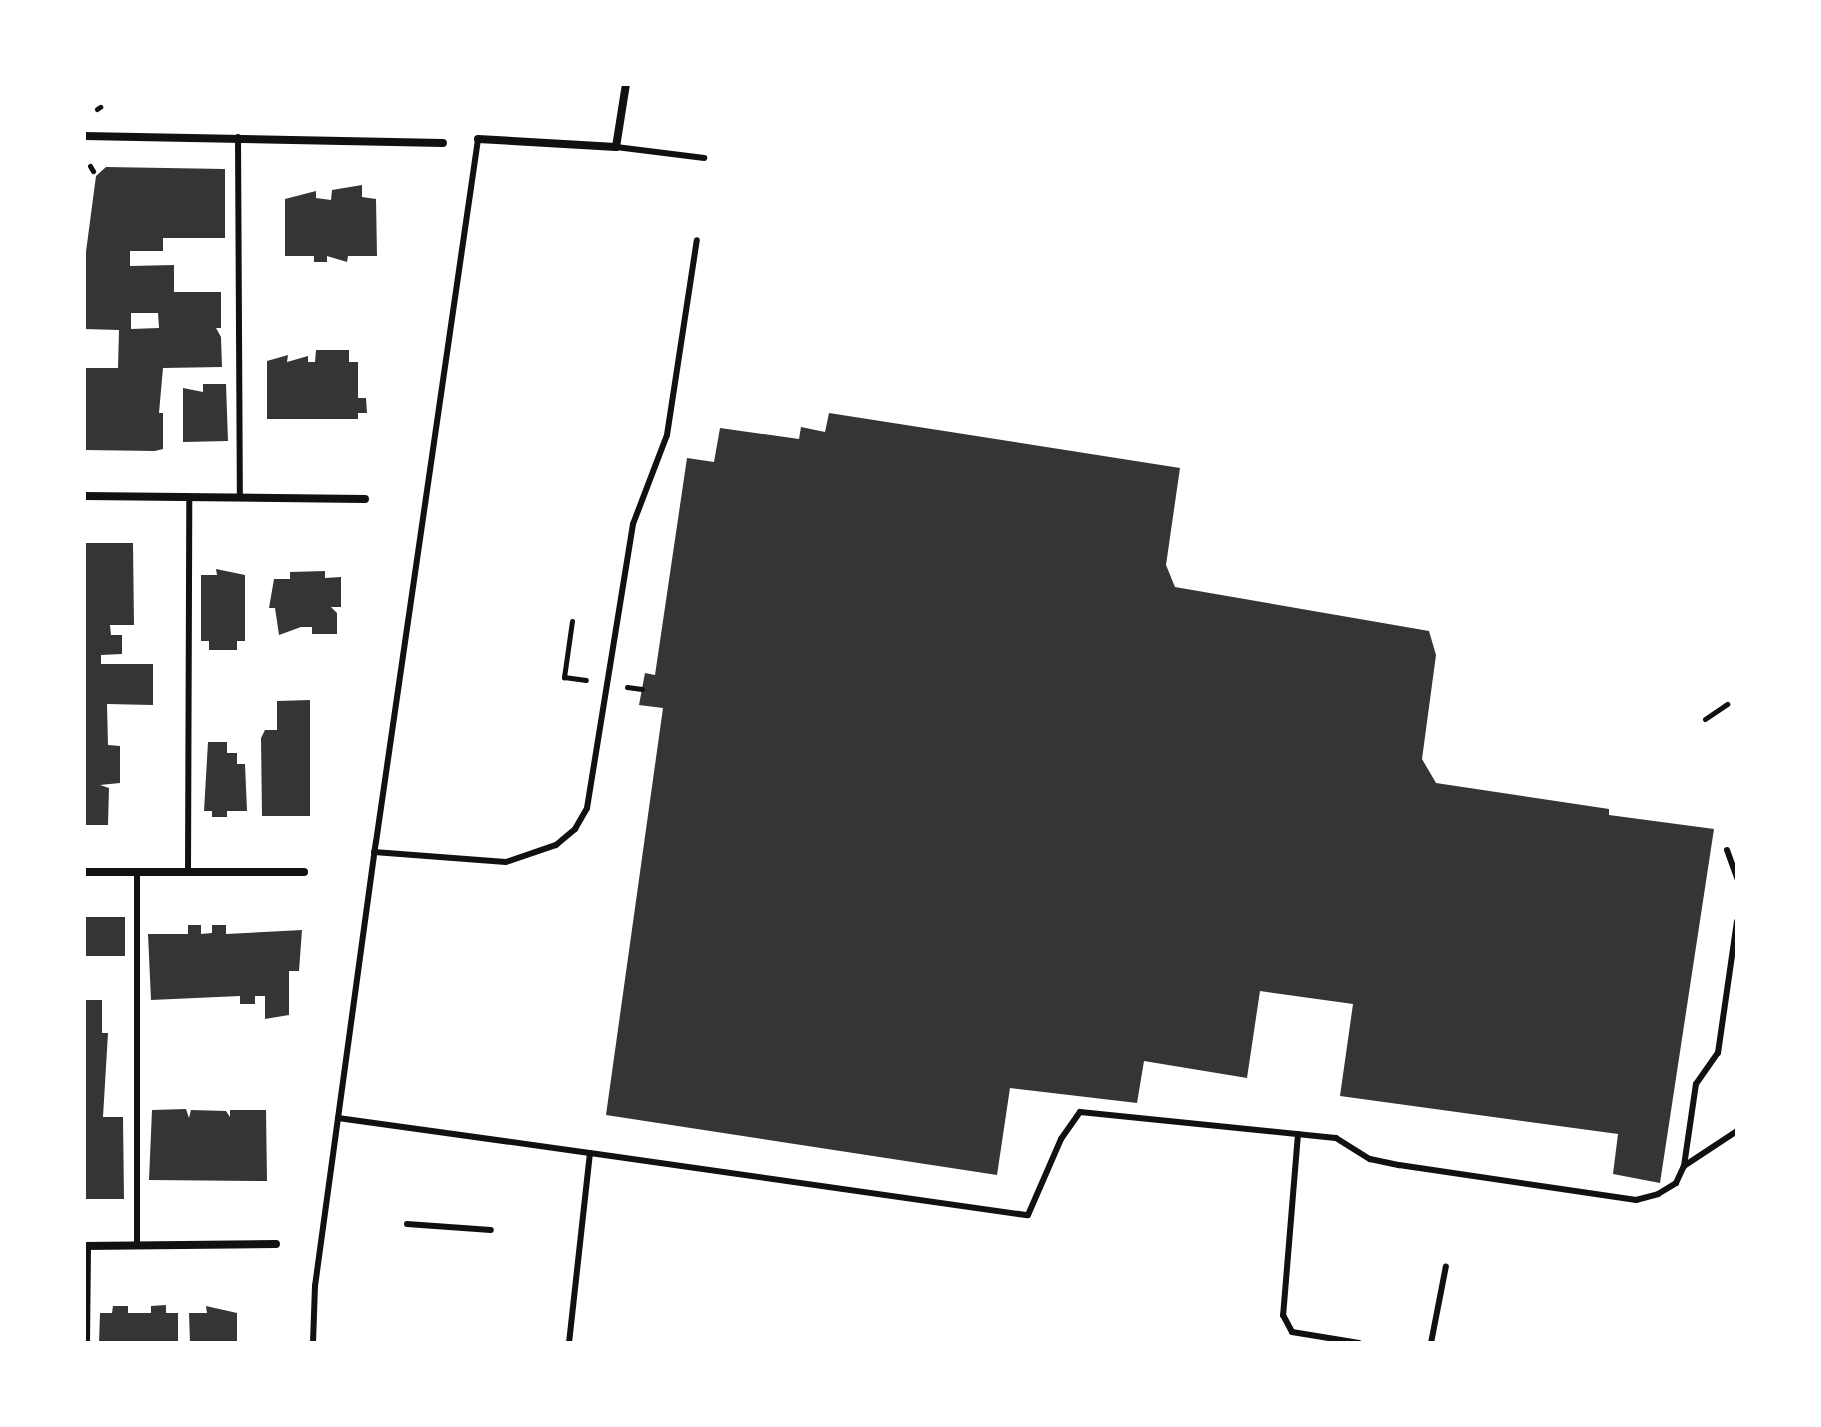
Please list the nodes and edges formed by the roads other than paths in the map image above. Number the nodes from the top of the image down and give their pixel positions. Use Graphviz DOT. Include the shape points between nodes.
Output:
graph roads {
  1 [pos="626,84"];
  2 [pos="84,136"];
  3 [pos="238,137"];
  4 [pos="478,139"];
  5 [pos="443,143"];
  6 [pos="616,147"];
  7 [pos="704,158"];
  8 [pos="697,240"];
  9 [pos="84,496"];
  10 [pos="189,497"];
  11 [pos="240,498"];
  12 [pos="365,499"];
  13 [pos="1727,850"];
  14 [pos="374,852"];
  15 [pos="84,872"];
  16 [pos="137,872"];
  17 [pos="188,872"];
  18 [pos="304,872"];
  19 [pos="1737,878"];
  20 [pos="1737,921"];
  21 [pos="338,1118"];
  22 [pos="1737,1131"];
  23 [pos="1298,1134"];
  24 [pos="590,1153"];
  25 [pos="1684,1166"];
  26 [pos="407,1224"];
  27 [pos="491,1230"];
  28 [pos="276,1244"];
  29 [pos="86,1246"];
  30 [pos="137,1246"];
  31 [pos="1446,1266"];
  32 [pos="87,1343"];
  33 [pos="313,1343"];
  34 [pos="569,1343"];
  35 [pos="1359,1343"];
  36 [pos="1431,1343"];
  1 -- 6 [label="street"];
  2 -- 3 [label="street"];
  3 -- 5 [label="street"];
  3 -- 11 [label="lane"];
  4 -- 6 [label="street"];
  4 -- 14 [label="lane"];
  6 -- 7 [label="lane"];
  8 -- 14 [label="lane" via="667,435 633,524 587,808 575,829 556,845 506,862"];
  9 -- 10 [label="street"];
  10 -- 11 [label="street"];
  10 -- 17 [label="lane"];
  11 -- 12 [label="street"];
  13 -- 19 [label="lane"];
  14 -- 21 [label="lane"];
  15 -- 16 [label="street"];
  16 -- 17 [label="street"];
  16 -- 30 [label="lane"];
  17 -- 18 [label="street"];
  20 -- 25 [label="lane" via="1718,1053 1696,1084"];
  21 -- 24 [label="lane"];
  21 -- 33 [label="lane" via="315,1286"];
  22 -- 25 [label="lane"];
  23 -- 24 [label="lane" via="1080,1112 1061,1139 1028,1215"];
  23 -- 25 [label="lane" via="1336,1138 1370,1159 1399,1165 1636,1200 1676,1183"];
  23 -- 35 [label="lane" via="1283,1315 1292,1332"];
  24 -- 34 [label="lane"];
  26 -- 27 [label="lane"];
  28 -- 30 [label="street"];
  29 -- 30 [label="street"];
  29 -- 32 [label="lane"];
  31 -- 36 [label="lane"];
}
